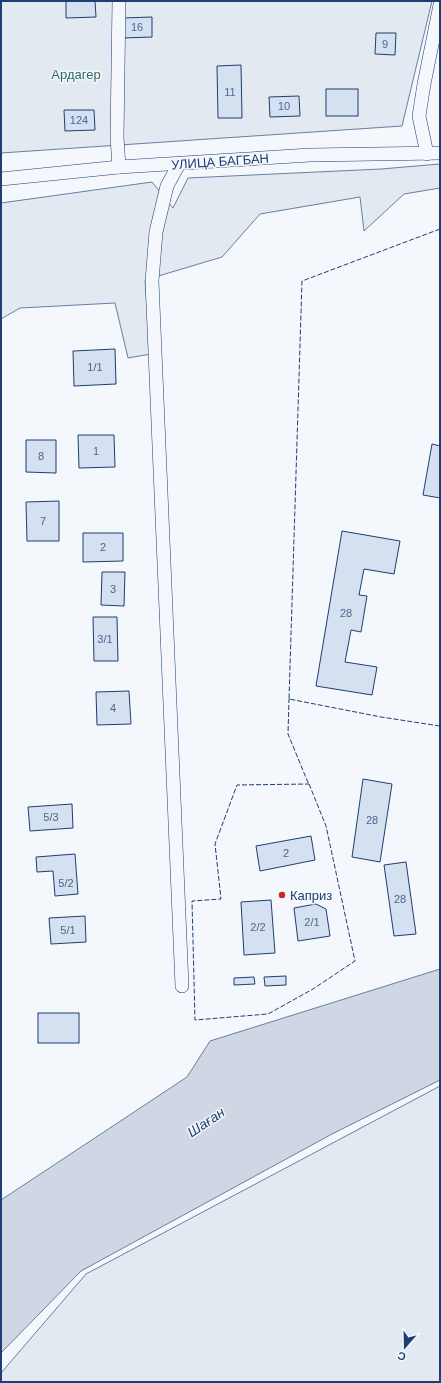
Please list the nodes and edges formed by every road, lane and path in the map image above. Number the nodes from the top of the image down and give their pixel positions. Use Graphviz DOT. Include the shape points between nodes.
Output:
graph roads {
  1 [pos="119,1"];
  2 [pos="440,5"];
  3 [pos="440,153"];
  4 [pos="427,154"];
  5 [pos="179,164"];
  6 [pos="119,167"];
  7 [pos="1,179"];
  8 [pos="182,986"];
  1 -- 6 [label="street"];
  2 -- 4 [label="street" via="419,116"];
  3 -- 4 [label="street, УЛИЦА БАГБАН"];
  4 -- 5 [label="street, УЛИЦА БАГБАН" via="310,155"];
  5 -- 6 [label="street, УЛИЦА БАГБАН"];
  5 -- 8 [label="street" via="167,186 156,232 152,281"];
  6 -- 7 [label="street, УЛИЦА БАГБАН"];
}
